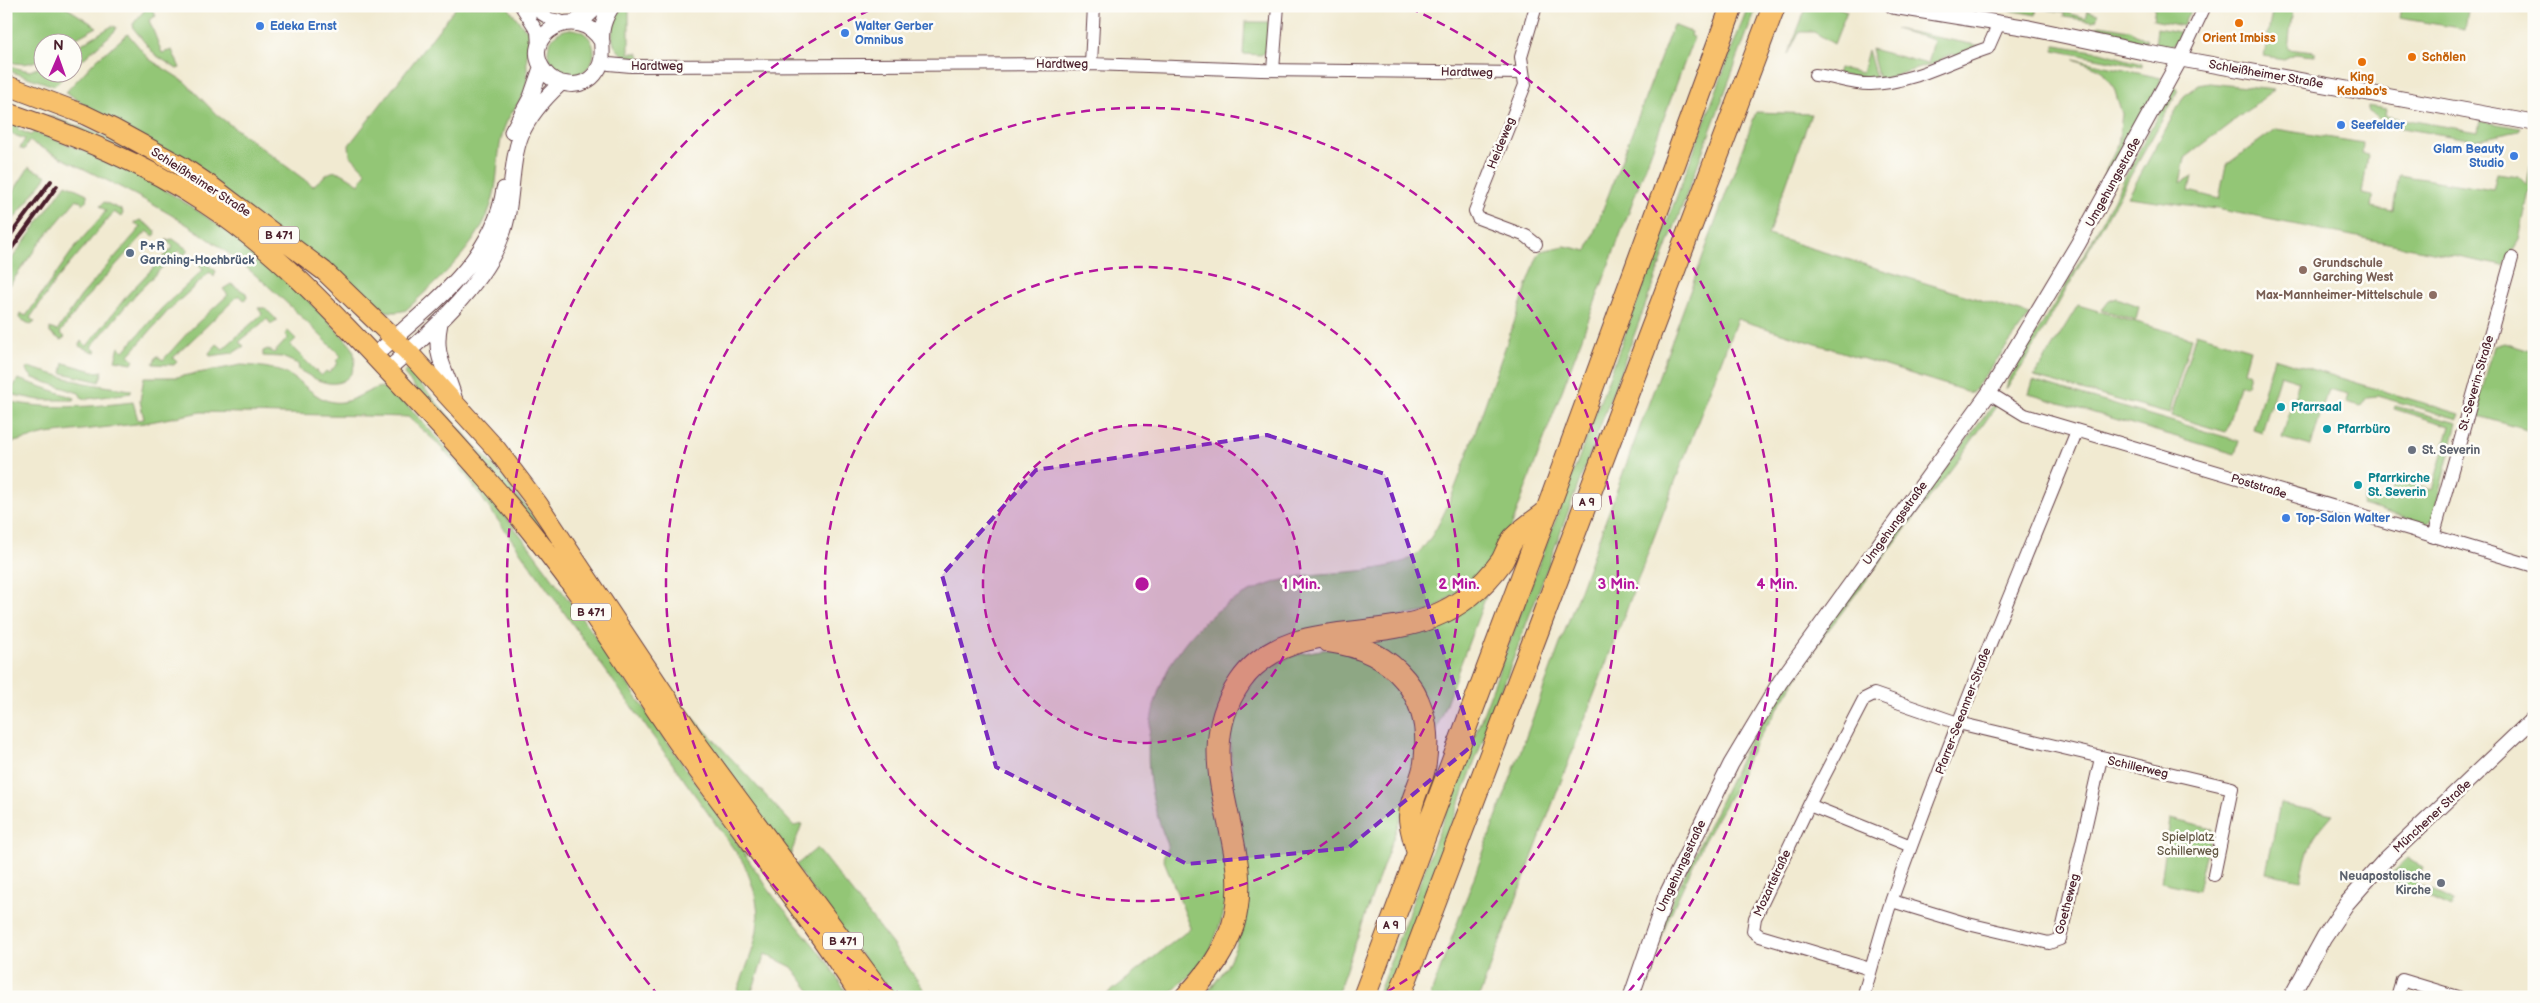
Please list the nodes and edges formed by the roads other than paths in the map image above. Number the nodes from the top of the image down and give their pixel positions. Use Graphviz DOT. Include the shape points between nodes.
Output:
graph roads {
  1 [pos="522,6"];
  2 [pos="529,6"];
  3 [pos="598,6"];
  4 [pos="612,6"];
  5 [pos="1094,6"];
  6 [pos="1278,6"];
  7 [pos="1536,6"];
  8 [pos="1732,6"];
  9 [pos="1774,6"];
  10 [pos="1893,6"];
  11 [pos="2205,6"];
  12 [pos="578,20"];
  13 [pos="560,21"];
  14 [pos="2000,23"];
  15 [pos="602,42"];
  16 [pos="538,46"];
  17 [pos="2180,59"];
  18 [pos="602,61"];
  19 [pos="1091,64"];
  20 [pos="541,68"];
  21 [pos="1273,70"];
  22 [pos="1522,73"];
  23 [pos="1814,75"];
  24 [pos="560,84"];
  25 [pos="6,85"];
  26 [pos="6,112"];
  27 [pos="2534,122"];
  28 [pos="1536,244"];
  29 [pos="2512,258"];
  30 [pos="440,323"];
  31 [pos="393,338"];
  32 [pos="408,352"];
  33 [pos="374,356"];
  34 [pos="387,370"];
  35 [pos="1989,393"];
  36 [pos="457,408"];
  37 [pos="2077,431"];
  38 [pos="1547,511"];
  39 [pos="2433,537"];
  40 [pos="2534,566"];
  41 [pos="1310,639"];
  42 [pos="2534,718"];
  43 [pos="1958,723"];
  44 [pos="2101,758"];
  45 [pos="1809,805"];
  46 [pos="1912,846"];
  47 [pos="1418,853"];
  48 [pos="777,864"];
  49 [pos="2214,875"];
  50 [pos="798,893"];
  51 [pos="1892,901"];
  52 [pos="1870,969"];
  53 [pos="862,997"];
  54 [pos="884,997"];
  55 [pos="1186,997"];
  56 [pos="1364,997"];
  57 [pos="1399,997"];
  58 [pos="1631,997"];
  59 [pos="1863,997"];
  60 [pos="2291,997"];
  61 [pos="2397,997"];
  62 [pos="2458,997"];
  1 -- 16 [label="street" via="537,31"];
  2 -- 13 [label="street" via="550,19"];
  3 -- 12 [label="street" via="586,18"];
  4 -- 15 [label="street" via="604,23"];
  5 -- 19 [label="street"];
  6 -- 21 [label="street"];
  7 -- 22 [label="street, Heideweg" via="1521,57"];
  8 -- 38 [label="highway, A 9"];
  9 -- 57 [label="highway, A 9"];
  10 -- 14 [label="street, Schleißheimer Straße"];
  11 -- 17 [label="street"];
  12 -- 13 [label="street"];
  12 -- 15 [label="street" via="593,28"];
  13 -- 16 [label="street" via="542,35"];
  14 -- 17 [label="street, Schleißheimer Straße"];
  14 -- 23 [label="street" via="1988,48 1897,81 1848,83"];
  15 -- 18 [label="street"];
  16 -- 20 [label="street"];
  17 -- 27 [label="street, Schleißheimer Straße"];
  17 -- 35 [label="street, Umgehungsstraße" via="2078,244"];
  18 -- 19 [label="street, Hardtweg" via="631,66"];
  18 -- 24 [label="street" via="596,73 586,81 574,85"];
  19 -- 21 [label="street, Hardtweg"];
  20 -- 24 [label="street"];
  20 -- 31 [label="street" via="512,132 502,201 495,224 480,250 452,283"];
  21 -- 22 [label="street, Hardtweg"];
  22 -- 28 [label="street, Heideweg" via="1525,85 1475,211 1478,218 1526,236"];
  24 -- 30 [label="street" via="532,117 521,136 515,159 510,211 502,237 492,256"];
  25 -- 31 [label="main road, Schleißheimer Straße / B 471" via="83,114 184,167 324,271"];
  26 -- 33 [label="main road, Schleißheimer Straße / B 471" via="119,156 207,205 259,244 310,290"];
  29 -- 39 [label="street, St.-Severin-Straße"];
  30 -- 32 [label="street"];
  30 -- 36 [label="street" via="436,339 438,358 451,383"];
  31 -- 32 [label="main road, Schleißheimer Straße / B 471"];
  31 -- 33 [label="street"];
  32 -- 34 [label="street"];
  32 -- 36 [label="main road, B 471"];
  33 -- 34 [label="main road, Schleißheimer Straße / B 471"];
  34 -- 48 [label="main road, B 471" via="451,437 534,535 687,755"];
  35 -- 37 [label="street, Poststraße" via="2025,415"];
  35 -- 58 [label="street, Umgehungsstraße" via="1780,682 1731,764 1666,896"];
  36 -- 48 [label="main road, B 471" via="497,450 538,504"];
  37 -- 39 [label="street, Poststraße"];
  37 -- 43 [label="street, Pfarrer-Seeanner-Straße"];
  38 -- 41 [label="highway" via="1514,539 1502,561 1477,590 1456,605 1413,623 1330,633"];
  38 -- 47 [label="highway, A 9"];
  39 -- 40 [label="street, Poststraße"];
  41 -- 47 [label="highway" via="1349,644 1371,652 1407,680 1418,700 1427,727 1425,764 1410,818"];
  41 -- 55 [label="highway" via="1286,647 1260,662 1241,680 1228,701 1220,732 1218,770 1236,861 1237,894 1233,924 1211,969"];
  42 -- 60 [label="street, Münchener Straße" via="2378,867 2347,903 2324,937"];
  43 -- 44 [label="street, Schillerweg"];
  43 -- 45 [label="street, Mozartstraße" via="1874,694 1864,699"];
  43 -- 46 [label="street, Pfarrer-Seeanner-Straße"];
  44 -- 49 [label="street, Schillerweg" via="2232,788"];
  44 -- 51 [label="street, Goetheweg" via="2060,939 2049,943 1968,924"];
  45 -- 46 [label="street"];
  45 -- 52 [label="street, Mozartstraße" via="1755,918 1753,931 1760,936"];
  46 -- 51 [label="street, Pfarrer-Seeanner-Straße"];
  47 -- 56 [label="highway, A 9"];
  48 -- 50 [label="main road, B 471"];
  50 -- 53 [label="main road, B 471"];
  50 -- 54 [label="main road, B 471"];
  51 -- 52 [label="street, Pfarrer-Seeanner-Straße"];
  52 -- 59 [label="street, Pfarrer-Seeanner-Straße"];
  61 -- 62 [label="street" via="2402,980"];
}
